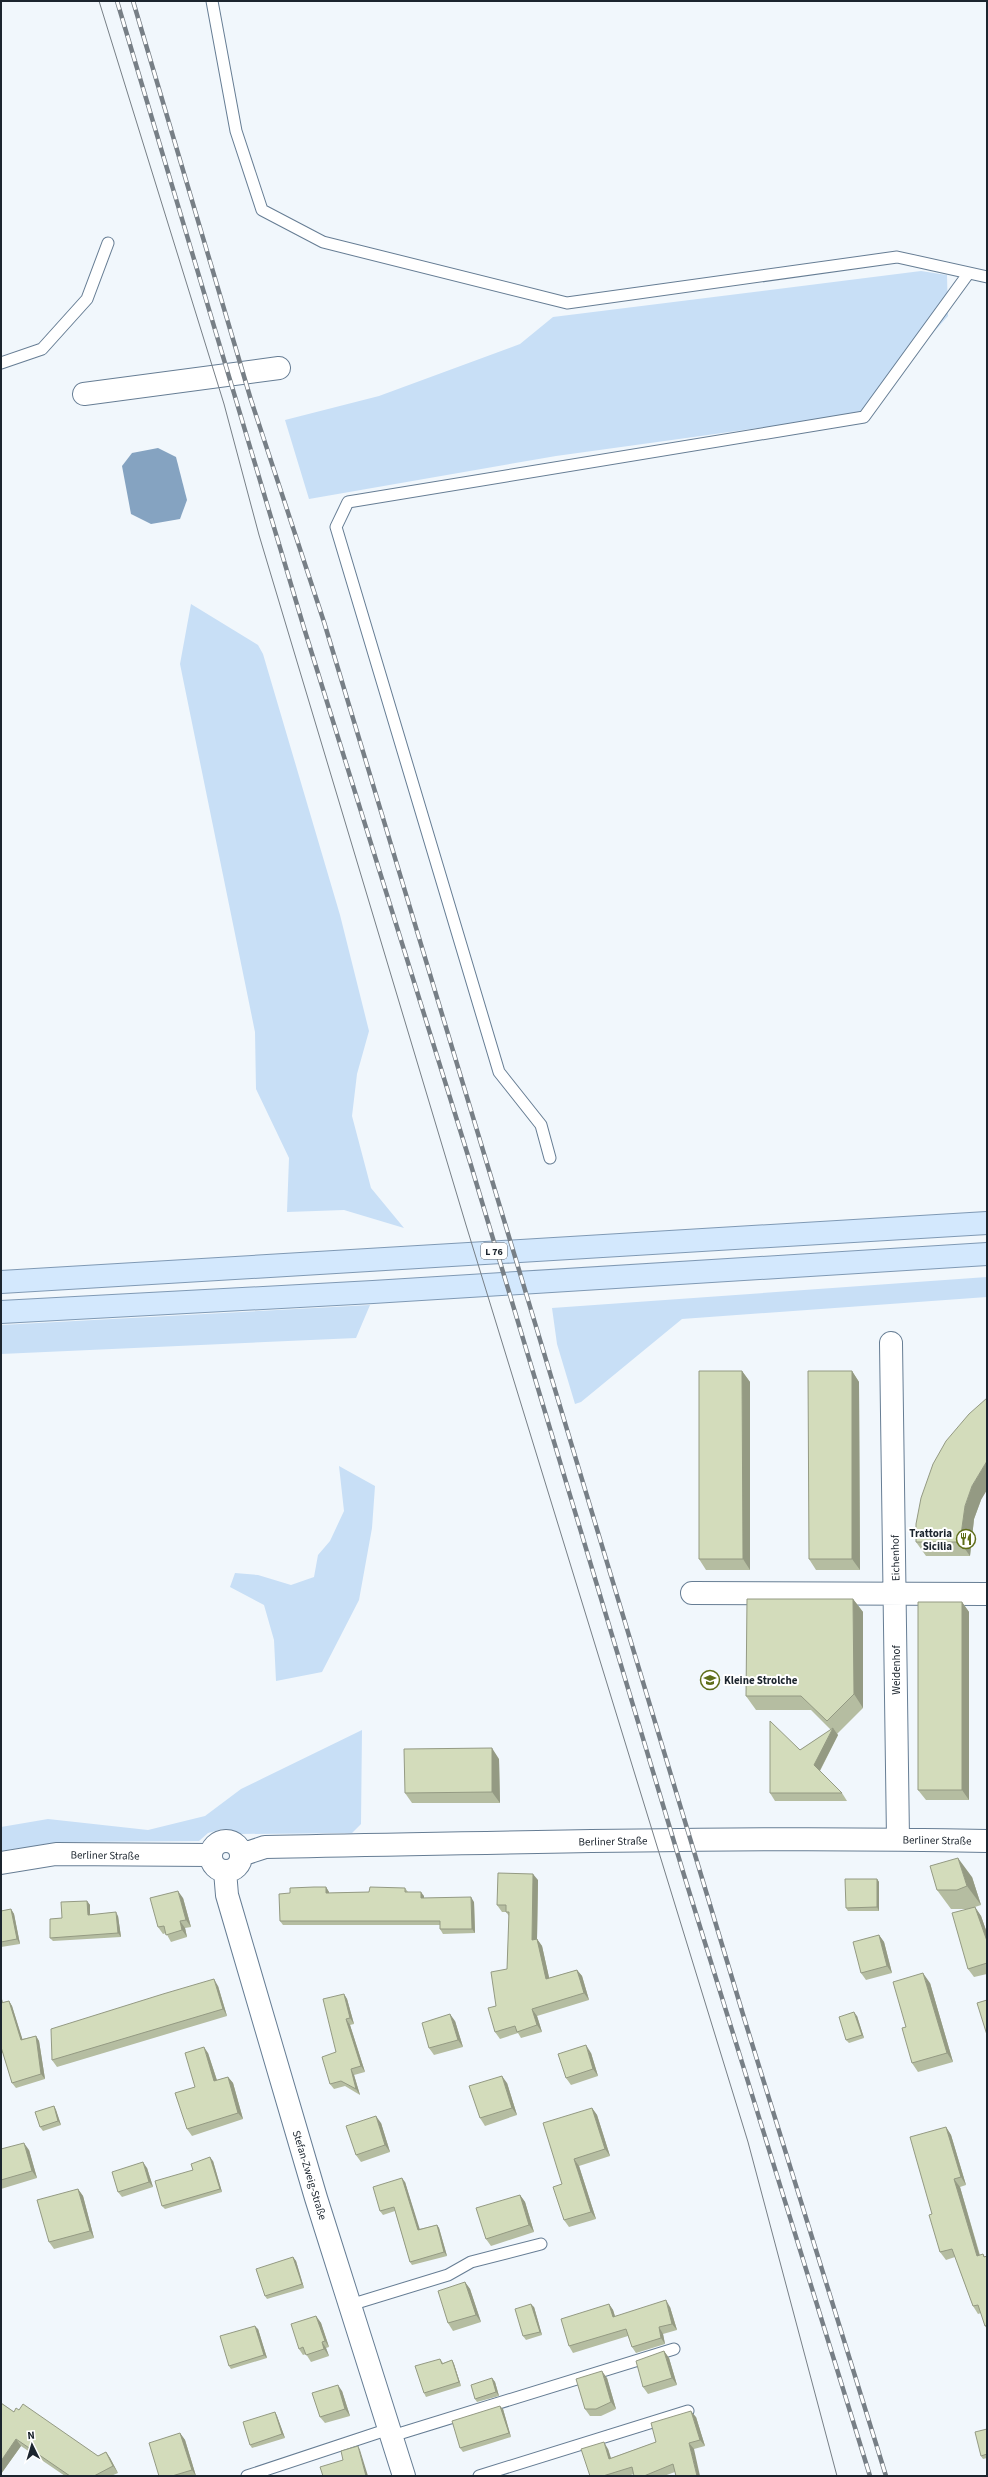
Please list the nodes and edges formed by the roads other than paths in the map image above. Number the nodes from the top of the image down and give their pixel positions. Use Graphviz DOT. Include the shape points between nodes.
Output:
graph roads {
  1 [pos="212,1"];
  2 [pos="108,243"];
  3 [pos="968,274"];
  4 [pos="987,277"];
  5 [pos="1,363"];
  6 [pos="279,368"];
  7 [pos="84,394"];
  8 [pos="550,1158"];
  9 [pos="987,1223"];
  10 [pos="987,1254"];
  11 [pos="1,1282"];
  12 [pos="1,1312"];
  13 [pos="891,1343"];
  14 [pos="692,1593"];
  15 [pos="896,1593"];
  16 [pos="987,1594"];
  17 [pos="898,1839"];
  18 [pos="987,1841"];
  19 [pos="210,1855"];
  20 [pos="241,1855"];
  21 [pos="1,1863"];
  22 [pos="225,1872"];
  23 [pos="541,2244"];
  24 [pos="350,2305"];
  25 [pos="674,2349"];
  26 [pos="688,2412"];
  27 [pos="390,2432"];
  28 [pos="247,2476"];
  29 [pos="404,2476"];
  30 [pos="479,2476"];
  1 -- 3 [label="lane" via="236,131 262,210 323,242 567,302 897,257"];
  2 -- 5 [label="lane" via="87,299 42,349"];
  3 -- 4 [label="lane"];
  3 -- 8 [label="lane" via="864,417 348,502 336,527 499,1072 541,1125"];
  6 -- 7 [label="street"];
  9 -- 11 [label="main road, L 76"];
  10 -- 12 [label="main road"];
  13 -- 15 [label="street, Eichenhof"];
  14 -- 15 [label="street, Eichenhof"];
  15 -- 16 [label="street"];
  15 -- 17 [label="street, Weidenhof"];
  17 -- 18 [label="street, Berliner Straße"];
  17 -- 20 [label="street, Berliner Straße" via="781,1838 265,1847"];
  19 -- 20 [label="street" via="216,1844 228,1840 238,1847"];
  19 -- 21 [label="street, Berliner Straße" via="56,1854"];
  19 -- 22 [label="street" via="214,1865"];
  20 -- 22 [label="street" via="236,1867"];
  22 -- 24 [label="street, Stefan-Zweig-Straße" via="227,1895"];
  23 -- 24 [label="lane" via="471,2262 448,2275"];
  24 -- 27 [label="street, Stefan-Zweig-Straße"];
  25 -- 27 [label="lane"];
  26 -- 30 [label="lane"];
  27 -- 28 [label="lane"];
  27 -- 29 [label="street, Stefan-Zweig-Straße"];
}
